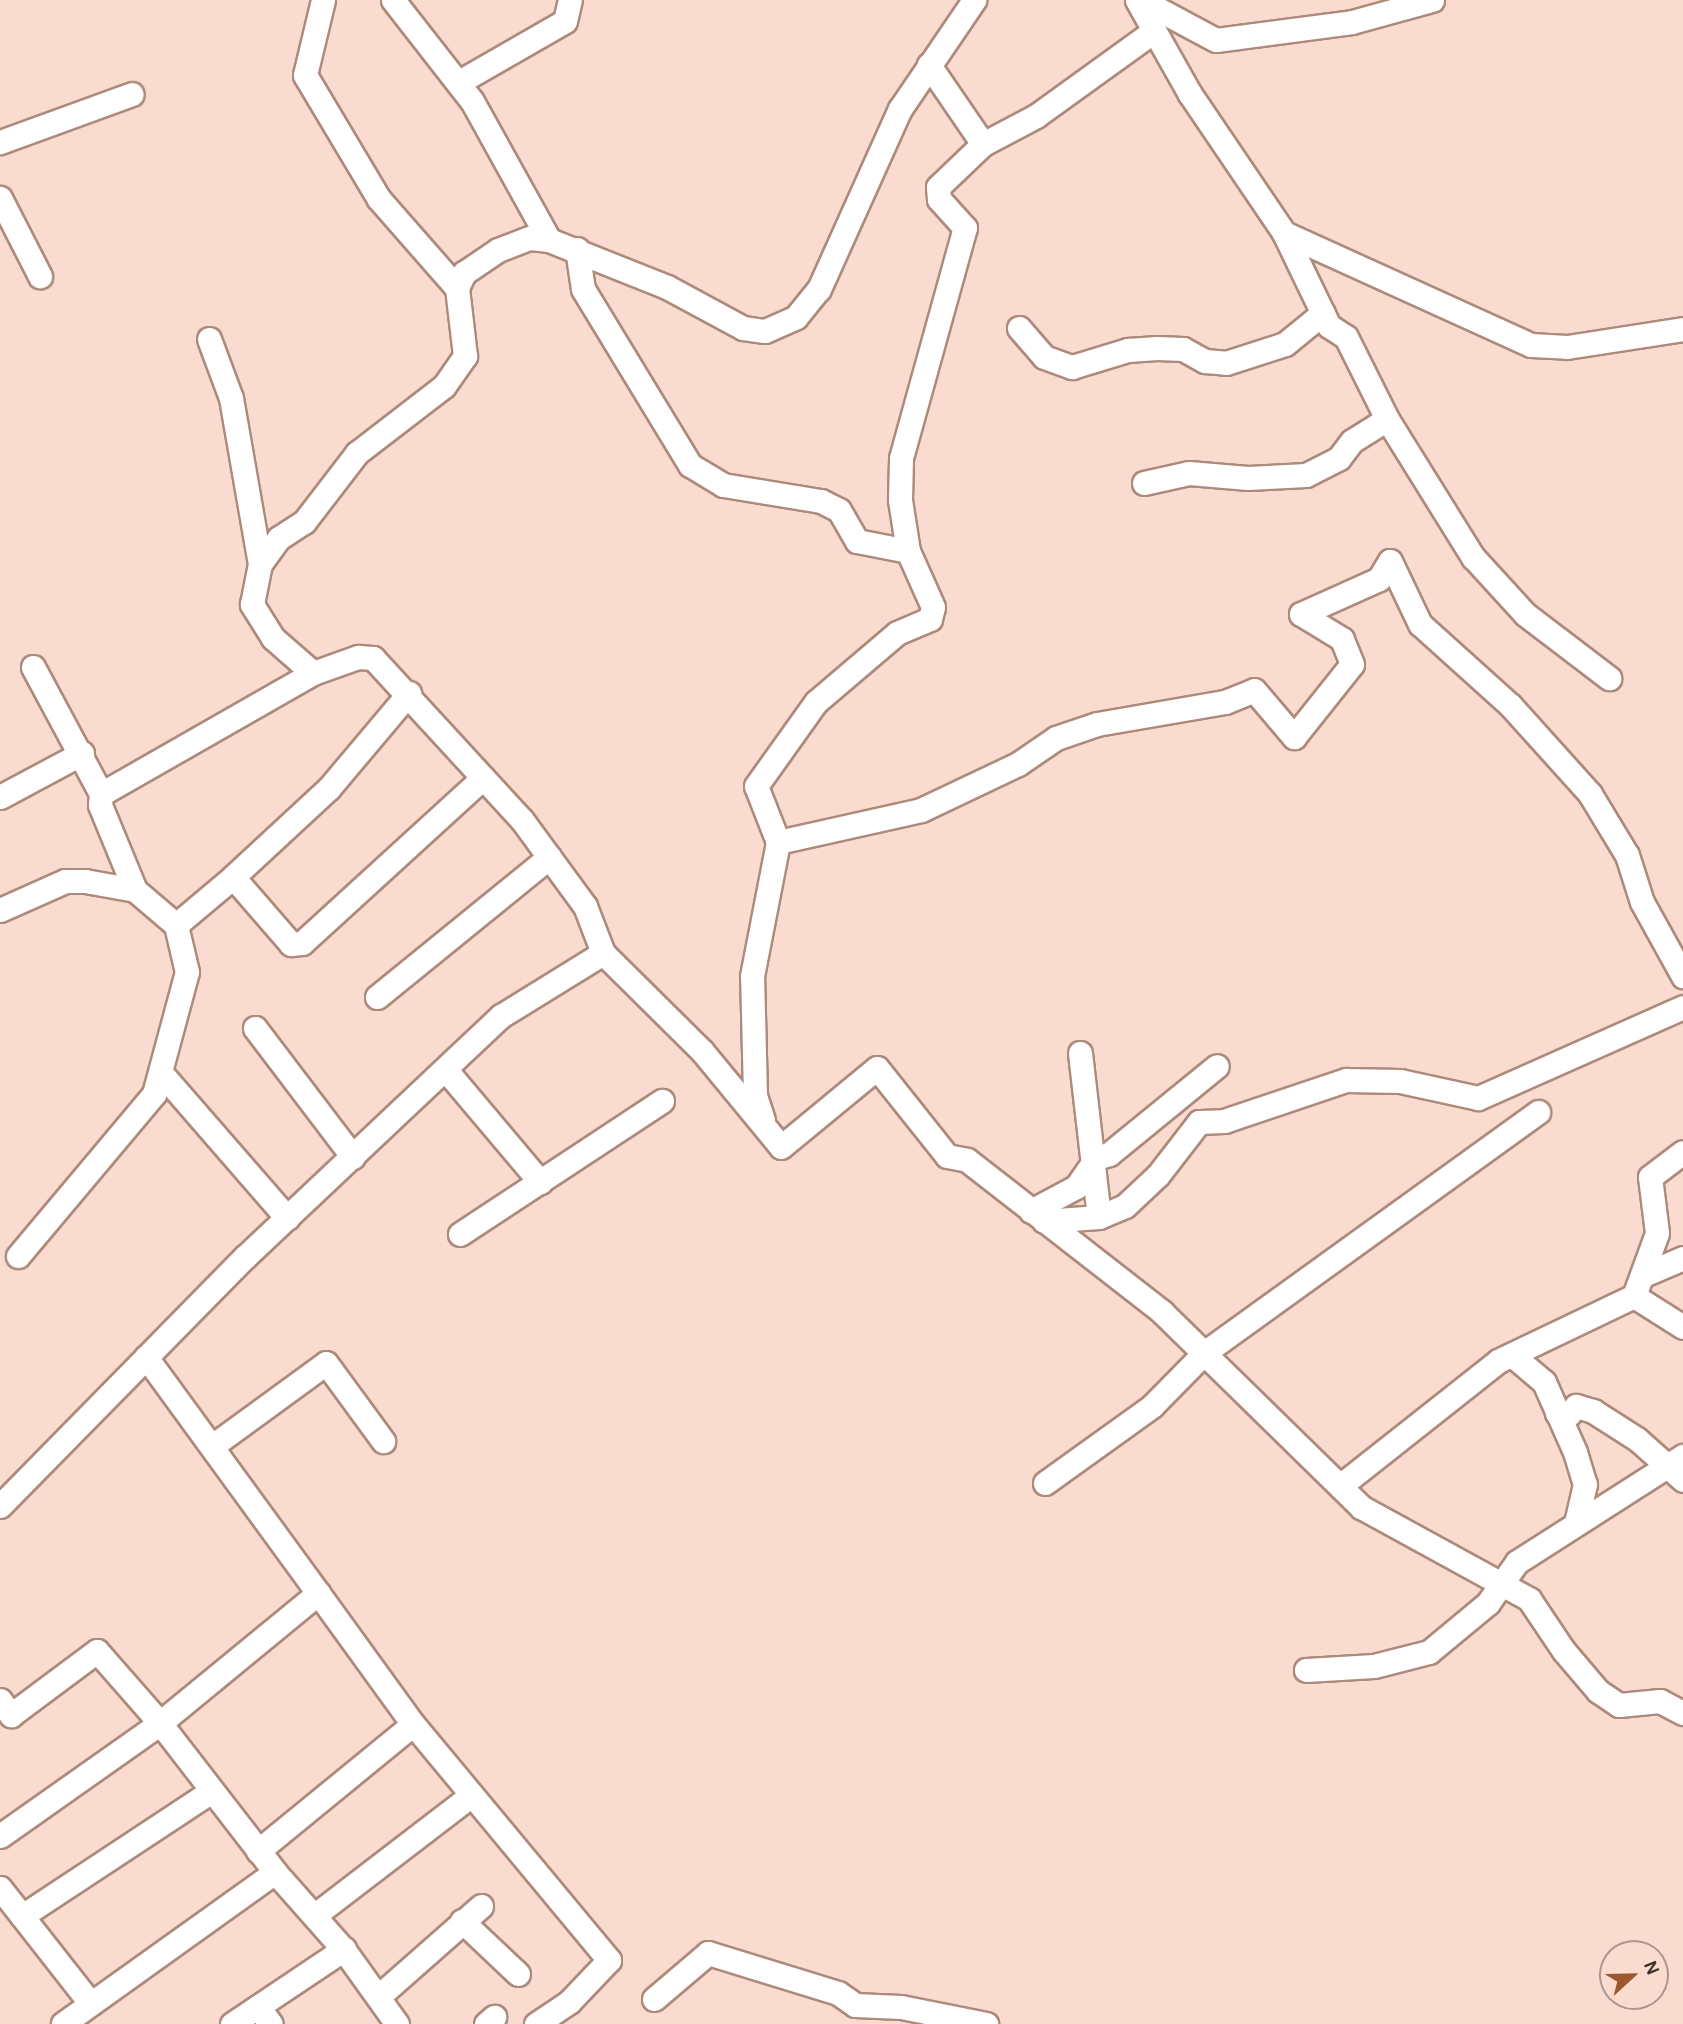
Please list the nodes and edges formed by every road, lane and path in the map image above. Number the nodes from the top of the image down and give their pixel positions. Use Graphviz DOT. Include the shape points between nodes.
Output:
graph roads {
  1 [pos="323,0"];
  2 [pos="393,0"];
  3 [pos="570,0"];
  4 [pos="1139,0"];
  5 [pos="1432,0"];
  6 [pos="966,3"];
  7 [pos="1154,31"];
  8 [pos="929,65"];
  9 [pos="459,82"];
  10 [pos="132,93"];
  11 [pos="0,142"];
  12 [pos="983,144"];
  13 [pos="0,198"];
  14 [pos="1284,233"];
  15 [pos="550,240"];
  16 [pos="577,249"];
  17 [pos="40,276"];
  18 [pos="457,288"];
  19 [pos="1323,313"];
  20 [pos="1019,328"];
  21 [pos="1683,329"];
  22 [pos="209,339"];
  23 [pos="1387,419"];
  24 [pos="1144,483"];
  25 [pos="908,551"];
  26 [pos="260,564"];
  27 [pos="33,667"];
  28 [pos="313,673"];
  29 [pos="1609,678"];
  30 [pos="409,693"];
  31 [pos="82,753"];
  32 [pos="483,778"];
  33 [pos="101,794"];
  34 [pos="0,797"];
  35 [pos="778,842"];
  36 [pos="549,857"];
  37 [pos="233,877"];
  38 [pos="135,890"];
  39 [pos="0,910"];
  40 [pos="176,925"];
  41 [pos="603,953"];
  42 [pos="1683,975"];
  43 [pos="377,997"];
  44 [pos="1683,1007"];
  45 [pos="255,1028"];
  46 [pos="1080,1053"];
  47 [pos="1217,1066"];
  48 [pos="445,1069"];
  49 [pos="162,1074"];
  50 [pos="662,1101"];
  51 [pos="1538,1112"];
  52 [pos="768,1135"];
  53 [pos="1683,1152"];
  54 [pos="353,1157"];
  55 [pos="1096,1158"];
  56 [pos="540,1182"];
  57 [pos="1037,1216"];
  58 [pos="1099,1217"];
  59 [pos="287,1218"];
  60 [pos="460,1234"];
  61 [pos="18,1256"];
  62 [pos="1683,1258"];
  63 [pos="1646,1274"];
  64 [pos="1634,1296"];
  65 [pos="1683,1326"];
  66 [pos="1204,1353"];
  67 [pos="1512,1355"];
  68 [pos="146,1357"];
  69 [pos="1557,1413"];
  70 [pos="383,1441"];
  71 [pos="215,1444"];
  72 [pos="1677,1467"];
  73 [pos="1045,1483"];
  74 [pos="1340,1486"];
  75 [pos="0,1506"];
  76 [pos="1576,1524"];
  77 [pos="1499,1584"];
  78 [pos="318,1593"];
  79 [pos="1306,1670"];
  80 [pos="4,1712"];
  81 [pos="1683,1713"];
  82 [pos="160,1723"];
  83 [pos="413,1724"];
  84 [pos="210,1792"];
  85 [pos="470,1796"];
  86 [pos="0,1836"];
  87 [pos="258,1851"];
  88 [pos="275,1872"];
  89 [pos="0,1888"];
  90 [pos="481,1906"];
  91 [pos="22,1916"];
  92 [pos="315,1916"];
  93 [pos="462,1921"];
  94 [pos="344,1950"];
  95 [pos="518,1974"];
  96 [pos="379,1996"];
  97 [pos="654,1999"];
  98 [pos="90,2004"];
  99 [pos="264,2016"];
  100 [pos="63,2024"];
  101 [pos="232,2024"];
  102 [pos="397,2024"];
  103 [pos="536,2024"];
  104 [pos="986,2024"];
  1 -- 18 [label="street" via="304,61 305,75 379,199"];
  2 -- 9 [label="street"];
  3 -- 9 [label="street" via="565,21"];
  4 -- 5 [label="street" via="1216,40 1352,22"];
  4 -- 7 [label="street"];
  6 -- 8 [label="street"];
  7 -- 12 [label="street" via="1036,116"];
  7 -- 14 [label="street"];
  8 -- 12 [label="street"];
  8 -- 16 [label="street" via="900,109 819,289 796,317 765,331 743,328"];
  9 -- 15 [label="street"];
  10 -- 11 [label="street"];
  12 -- 25 [label="street" via="938,187 939,199 965,228 901,458 900,500"];
  13 -- 17 [label="street"];
  14 -- 19 [label="street"];
  14 -- 21 [label="street" via="1531,345 1567,347"];
  15 -- 16 [label="street"];
  15 -- 18 [label="street" via="530,238 498,250 464,273"];
  16 -- 25 [label="street" via="583,289 690,465 723,485 821,501 839,510 858,541"];
  18 -- 26 [label="street" via="465,356 444,386 357,453 304,522 279,538"];
  19 -- 20 [label="street" via="1285,344 1226,363 1205,361 1183,349 1157,348 1128,350 1072,367 1044,357"];
  19 -- 23 [label="street" via="1337,334 1346,337"];
  22 -- 26 [label="street" via="231,398"];
  23 -- 24 [label="street" via="1352,441 1339,458 1306,475 1189,473"];
  23 -- 29 [label="street" via="1473,557 1525,614"];
  25 -- 35 [label="street" via="933,607 930,620 897,633 816,702 771,762 756,786"];
  26 -- 28 [label="street" via="253,604 274,638"];
  27 -- 31 [label="street"];
  28 -- 30 [label="street" via="358,657 373,658"];
  28 -- 33 [label="street"];
  30 -- 32 [label="street"];
  30 -- 37 [label="street" via="328,788"];
  31 -- 33 [label="street"];
  31 -- 34 [label="street"];
  32 -- 36 [label="street"];
  32 -- 37 [label="street" via="302,943 291,944"];
  33 -- 38 [label="street" via="100,805"];
  35 -- 42 [label="street" via="921,810 1018,764 1056,738 1097,724 1225,702 1254,690 1294,737 1353,664 1342,639 1301,614 1379,579 1390,561 1420,624 1510,705 1590,794 1627,855 1642,902"];
  35 -- 52 [label="street" via="752,976 755,1095"];
  36 -- 41 [label="street" via="585,906"];
  36 -- 43 [label="street"];
  37 -- 40 [label="street"];
  38 -- 39 [label="street" via="65,881"];
  38 -- 40 [label="street"];
  40 -- 49 [label="street" via="187,972 163,1042"];
  41 -- 48 [label="street" via="501,1016"];
  41 -- 52 [label="street" via="702,1051"];
  44 -- 58 [label="street" via="1478,1098 1400,1081 1346,1080 1224,1121 1199,1122 1158,1175 1125,1206"];
  45 -- 54 [label="street"];
  46 -- 55 [label="street"];
  47 -- 55 [label="street" via="1109,1154"];
  48 -- 54 [label="street"];
  48 -- 56 [label="street"];
  49 -- 59 [label="street"];
  49 -- 61 [label="street" via="139,1115"];
  50 -- 56 [label="street"];
  51 -- 66 [label="street"];
  52 -- 57 [label="street" via="780,1147 877,1068 947,1156 967,1160"];
  53 -- 63 [label="street" via="1650,1177 1657,1233"];
  54 -- 59 [label="street"];
  55 -- 57 [label="street" via="1076,1187"];
  55 -- 58 [label="street"];
  56 -- 60 [label="street"];
  57 -- 58 [label="street"];
  57 -- 66 [label="street" via="1162,1312"];
  59 -- 68 [label="street"];
  62 -- 63 [label="street"];
  63 -- 64 [label="street"];
  64 -- 65 [label="street"];
  64 -- 67 [label="street"];
  66 -- 73 [label="street" via="1152,1406"];
  66 -- 74 [label="street"];
  67 -- 69 [label="street" via="1544,1382"];
  67 -- 74 [label="street"];
  68 -- 71 [label="street"];
  68 -- 75 [label="street"];
  69 -- 72 [label="street" via="1569,1413 1576,1406 1593,1411"];
  69 -- 76 [label="street" via="1585,1484"];
  70 -- 71 [label="street" via="326,1363"];
  71 -- 78 [label="street"];
  72 -- 76 [label="street"];
  74 -- 77 [label="street" via="1361,1507"];
  76 -- 77 [label="street" via="1517,1562"];
  77 -- 79 [label="street" via="1488,1603 1429,1652 1363,1667"];
  77 -- 81 [label="street" via="1530,1600 1598,1691 1619,1705 1660,1701"];
  78 -- 82 [label="street"];
  78 -- 83 [label="street"];
  80 -- 82 [label="street" via="97,1651"];
  82 -- 84 [label="street"];
  82 -- 86 [label="street"];
  83 -- 85 [label="street"];
  83 -- 87 [label="street"];
  84 -- 87 [label="street"];
  84 -- 91 [label="street"];
  85 -- 92 [label="street"];
  85 -- 103 [label="street" via="505,1829 609,1960 569,2002"];
  87 -- 88 [label="street"];
  88 -- 92 [label="street"];
  88 -- 98 [label="street"];
  89 -- 91 [label="street"];
  90 -- 93 [label="street"];
  91 -- 98 [label="street"];
  92 -- 94 [label="street"];
  93 -- 95 [label="street"];
  93 -- 96 [label="street"];
  94 -- 96 [label="street"];
  94 -- 99 [label="street"];
  96 -- 102 [label="street"];
  97 -- 104 [label="street" via="708,1954 838,1993 855,2005 901,2007"];
  98 -- 100 [label="street"];
  99 -- 101 [label="street"];
}
